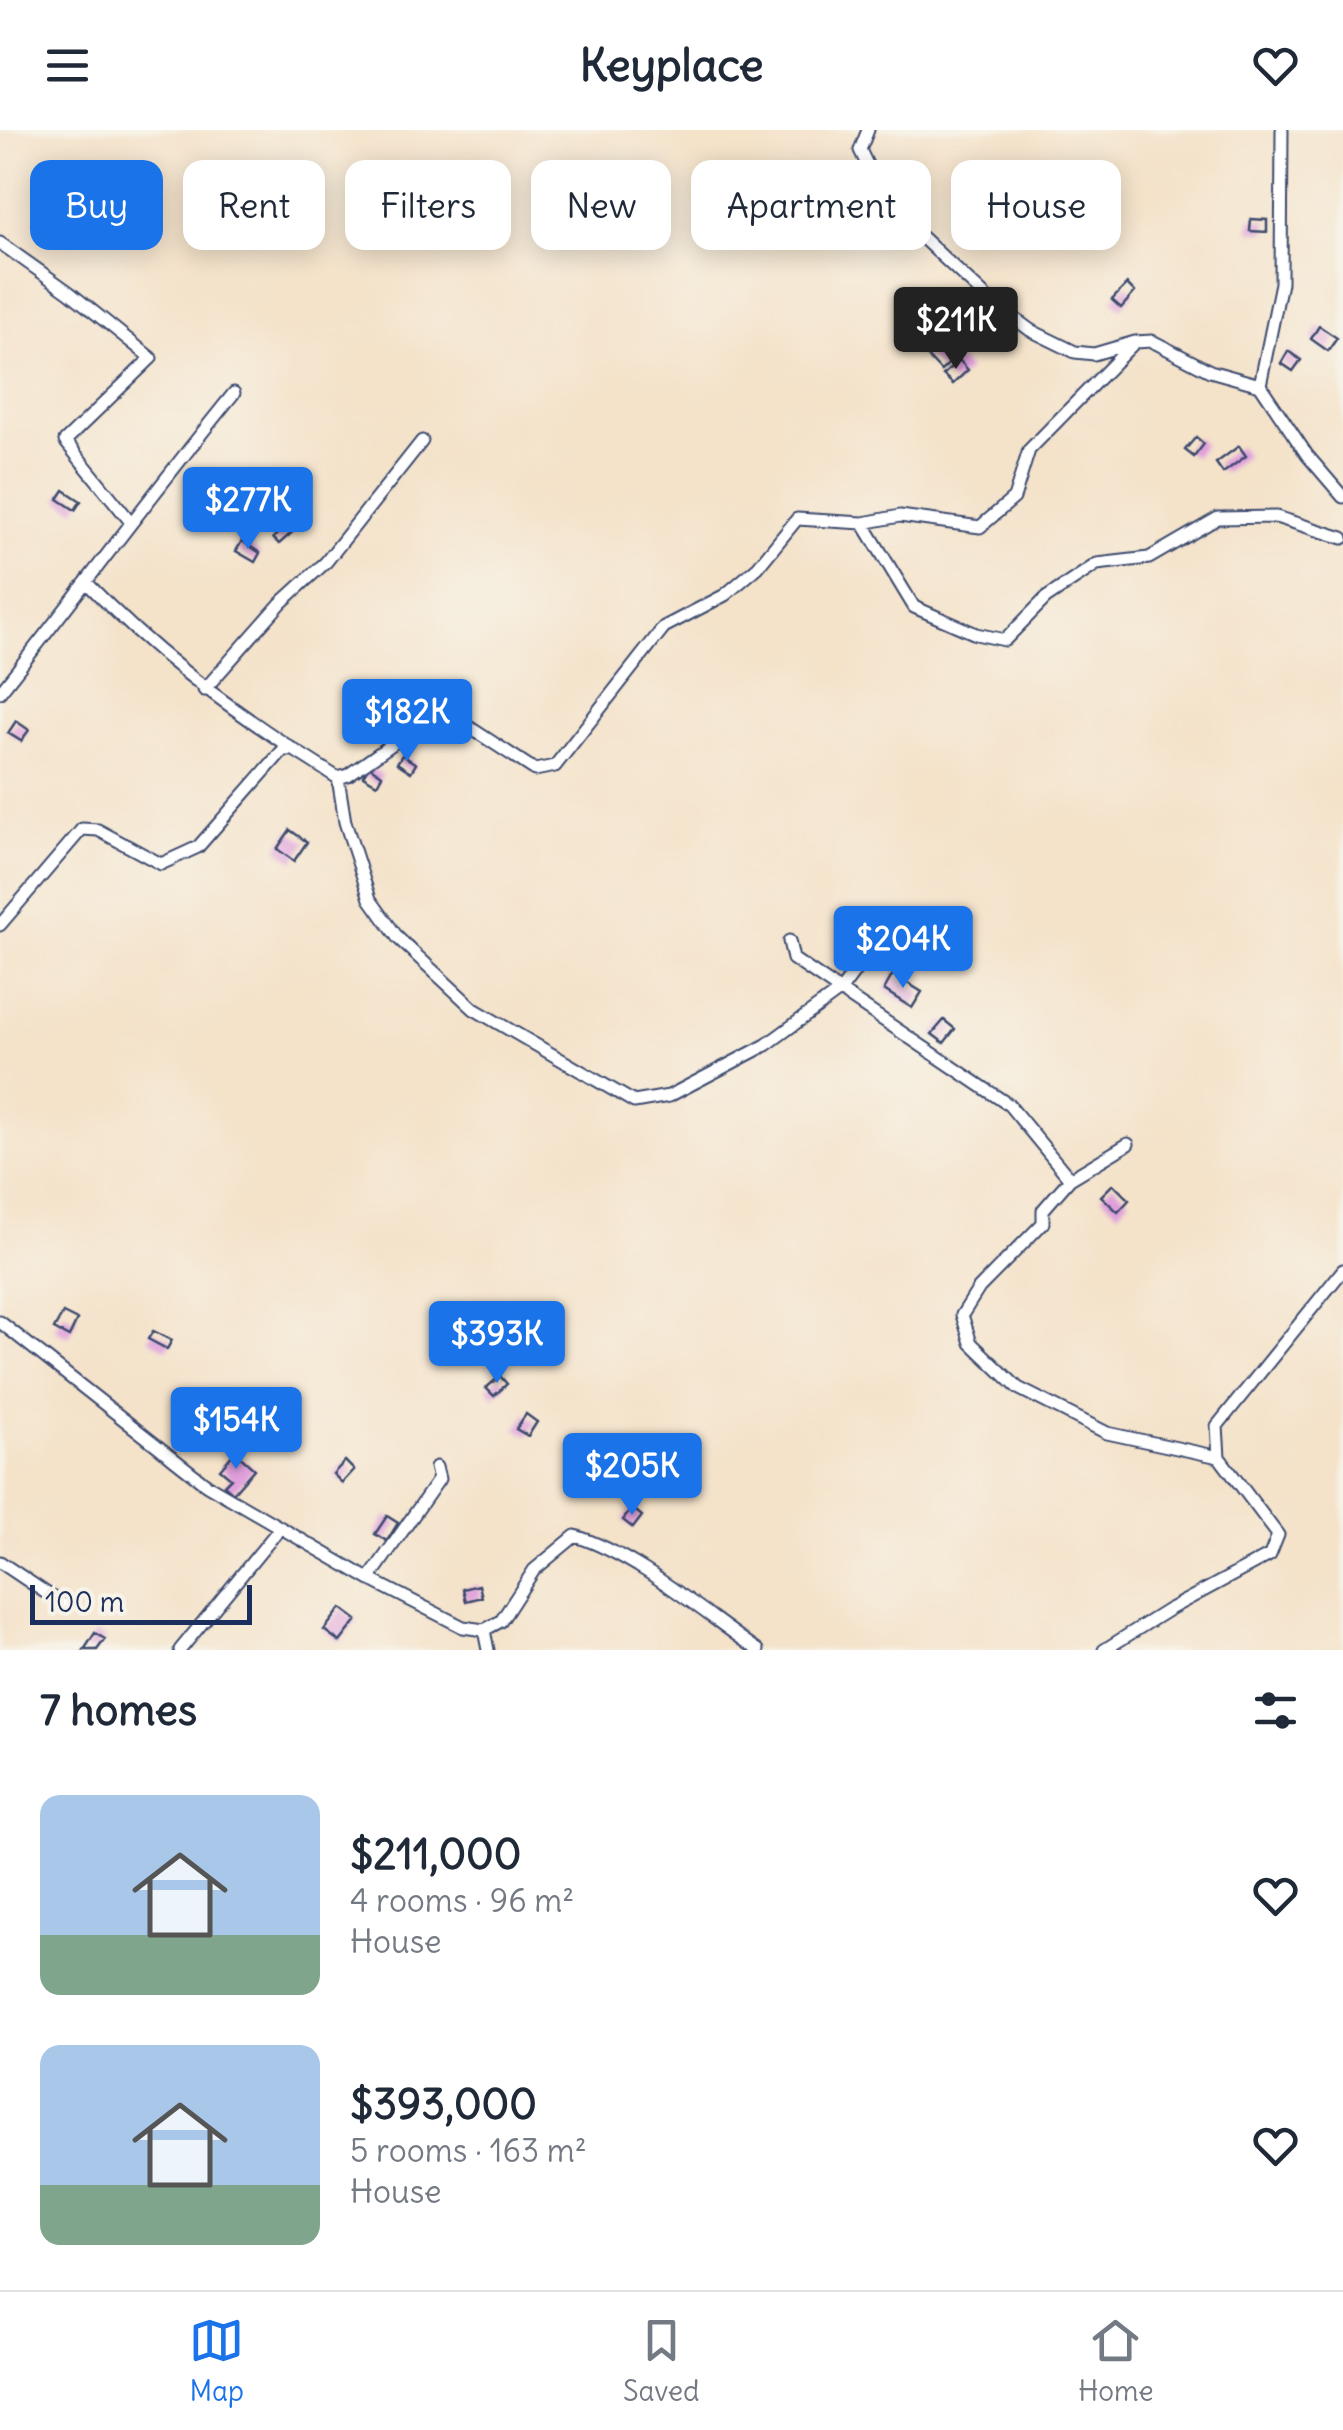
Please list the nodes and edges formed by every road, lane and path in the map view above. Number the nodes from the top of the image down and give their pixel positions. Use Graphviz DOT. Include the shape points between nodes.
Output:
graph roads {
  1 [pos="868,130"];
  2 [pos="1282,130"];
  3 [pos="0,242"];
  4 [pos="1135,342"];
  5 [pos="1260,385"];
  6 [pos="234,393"];
  7 [pos="422,441"];
  8 [pos="1343,497"];
  9 [pos="130,521"];
  10 [pos="862,523"];
  11 [pos="1343,538"];
  12 [pos="87,583"];
  13 [pos="204,690"];
  14 [pos="0,692"];
  15 [pos="294,750"];
  16 [pos="338,778"];
  17 [pos="0,925"];
  18 [pos="881,936"];
  19 [pos="789,941"];
  20 [pos="841,990"];
  21 [pos="1128,1144"];
  22 [pos="1070,1179"];
  23 [pos="1343,1270"];
  24 [pos="1,1327"];
  25 [pos="1219,1457"];
  26 [pos="436,1467"];
  27 [pos="280,1528"];
  28 [pos="0,1562"];
  29 [pos="369,1579"];
  30 [pos="64,1605"];
  31 [pos="484,1630"];
  32 [pos="180,1650"];
  33 [pos="488,1650"];
  34 [pos="758,1650"];
  35 [pos="1104,1650"];
  1 -- 4 [label="street" via="860,150 886,204 987,298 1075,352 1094,354"];
  2 -- 5 [label="street" via="1281,283"];
  3 -- 9 [label="street" via="151,358 65,441"];
  4 -- 5 [label="street" via="1152,341"];
  4 -- 10 [label="street" via="1028,450 1014,498 980,527 900,516"];
  5 -- 8 [label="street"];
  6 -- 9 [label="street"];
  7 -- 13 [label="street" via="326,562"];
  9 -- 12 [label="street"];
  10 -- 11 [label="street" via="914,607 1004,640 1046,598 1097,564 1149,558 1218,518 1276,517"];
  10 -- 16 [label="street" via="797,519 725,595 664,627 554,766 534,770 438,712"];
  12 -- 13 [label="street"];
  12 -- 14 [label="street"];
  13 -- 15 [label="street"];
  15 -- 16 [label="street"];
  15 -- 17 [label="street" via="284,750 198,847 161,864 98,830 82,829"];
  16 -- 20 [label="street" via="370,899 398,938 474,1009 634,1102 669,1096 766,1046"];
  18 -- 20 [label="street"];
  19 -- 20 [label="street" via="793,959"];
  20 -- 22 [label="street" via="1009,1105"];
  21 -- 22 [label="street"];
  22 -- 25 [label="street" via="1043,1210 1043,1223 962,1315 971,1343 1018,1388 1107,1432"];
  23 -- 25 [label="street" via="1217,1426"];
  24 -- 27 [label="street" via="207,1485"];
  25 -- 35 [label="street" via="1278,1536 1270,1556"];
  26 -- 29 [label="street" via="438,1480"];
  27 -- 29 [label="street"];
  27 -- 32 [label="street"];
  28 -- 30 [label="street"];
  29 -- 31 [label="street" via="463,1627"];
  31 -- 33 [label="street"];
  31 -- 34 [label="street" via="501,1621 534,1570 575,1536 632,1563"];
}
